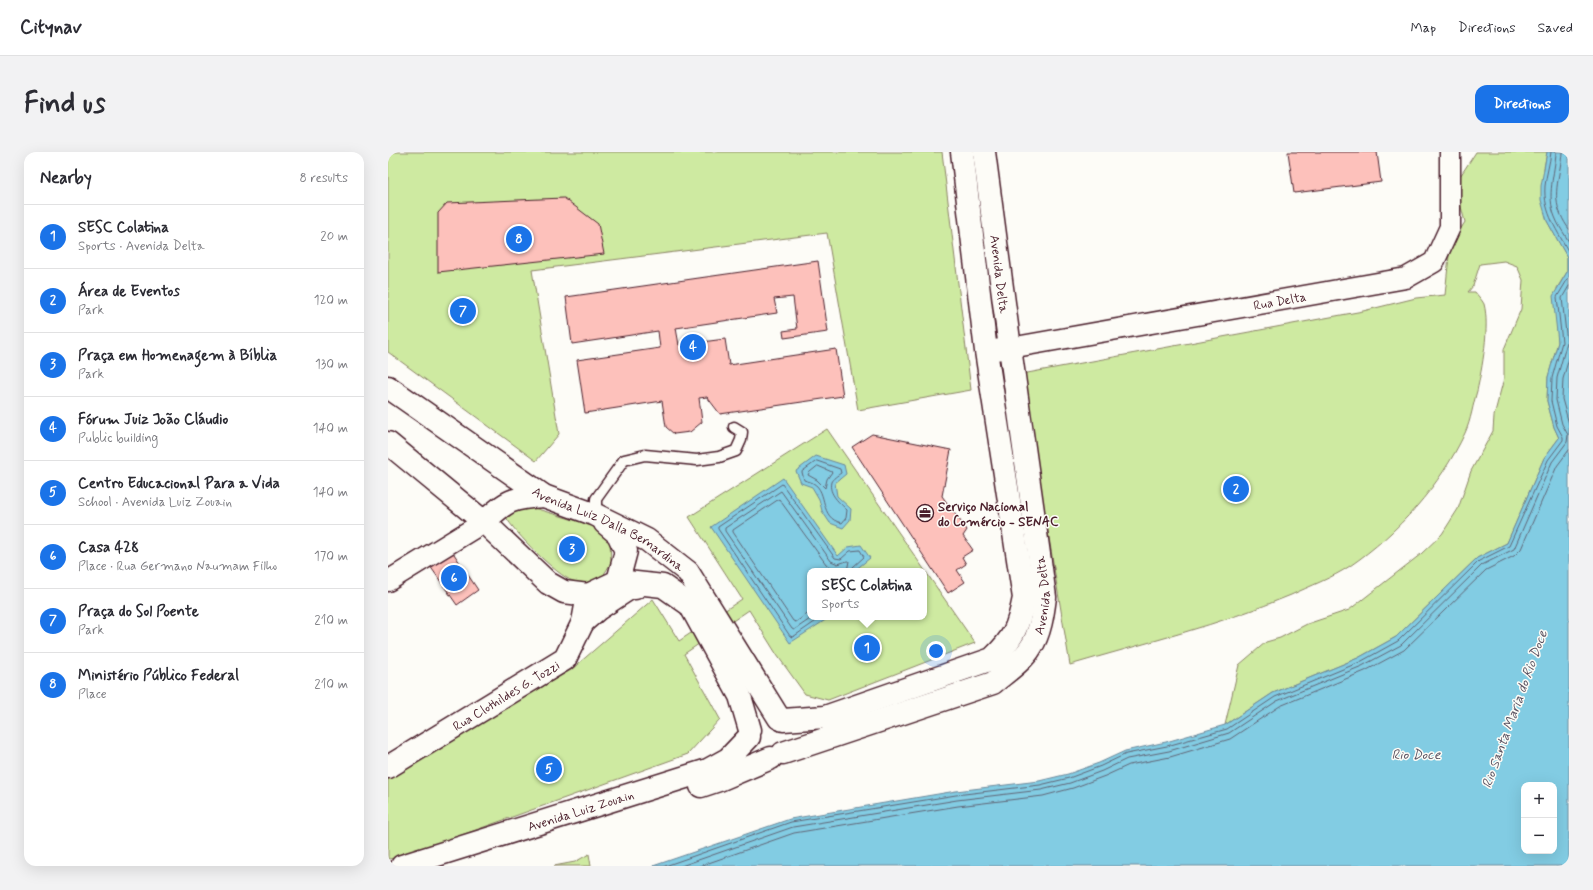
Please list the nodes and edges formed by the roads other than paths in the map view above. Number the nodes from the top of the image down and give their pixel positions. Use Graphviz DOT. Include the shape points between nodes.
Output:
graph roads {
  1 [pos="962,152"];
  2 [pos="984,152"];
  3 [pos="1450,152"];
  4 [pos="1010,348"];
  5 [pos="986,351"];
  6 [pos="388,387"];
  7 [pos="734,426"];
  8 [pos="388,443"];
  9 [pos="544,496"];
  10 [pos="596,515"];
  11 [pos="484,522"];
  12 [pos="388,581"];
  13 [pos="618,581"];
  14 [pos="663,586"];
  15 [pos="588,595"];
  16 [pos="583,622"];
  17 [pos="781,719"];
  18 [pos="750,733"];
  19 [pos="777,755"];
  20 [pos="388,767"];
  21 [pos="402,866"];
  22 [pos="453,866"];
  1 -- 5 [label="street, Avenida Delta"];
  2 -- 4 [label="street, Avenida Delta"];
  3 -- 4 [label="street, Rua Delta" via="1450,227 1434,262 1406,278"];
  4 -- 5 [label="street, Rua Delta"];
  4 -- 19 [label="street, Avenida Delta" via="1045,597 1041,622 1032,647 993,683"];
  5 -- 17 [label="street, Avenida Delta" via="1024,598 1014,633 992,659 825,717"];
  6 -- 9 [label="street, Avenida Luiz Dalla Bernardina"];
  7 -- 10 [label="lane" via="742,432 736,451 719,457 697,460 645,455 624,460 596,499"];
  8 -- 11 [label="street"];
  9 -- 10 [label="street, Avenida Luiz Dalla Bernardina"];
  9 -- 11 [label="street" via="521,497 502,505"];
  10 -- 13 [label="street" via="618,534 626,552"];
  10 -- 17 [label="street, Avenida Luiz Dalla Bernardina" via="647,540 688,572"];
  11 -- 12 [label="street"];
  11 -- 15 [label="street" via="548,583 564,592"];
  13 -- 14 [label="street, Avenida Luiz Dalla Bernardina"];
  13 -- 15 [label="street"];
  14 -- 16 [label="street" via="630,588"];
  14 -- 18 [label="street, Avenida Luiz Dalla Bernardina" via="690,605 740,696"];
  15 -- 16 [label="street, Rua Clothildes G. Tozzi"];
  16 -- 20 [label="street, Rua Clothildes G. Tozzi" via="565,659"];
  17 -- 18 [label="street" via="770,716 762,718 755,723"];
  17 -- 19 [label="street" via="787,725 791,737 789,748"];
  18 -- 19 [label="street" via="750,743 758,754"];
  18 -- 21 [label="street, Avenida Luiz Zouain" via="728,759 708,770"];
  19 -- 22 [label="street, Avenida Luiz Zouain" via="719,780"];
}
